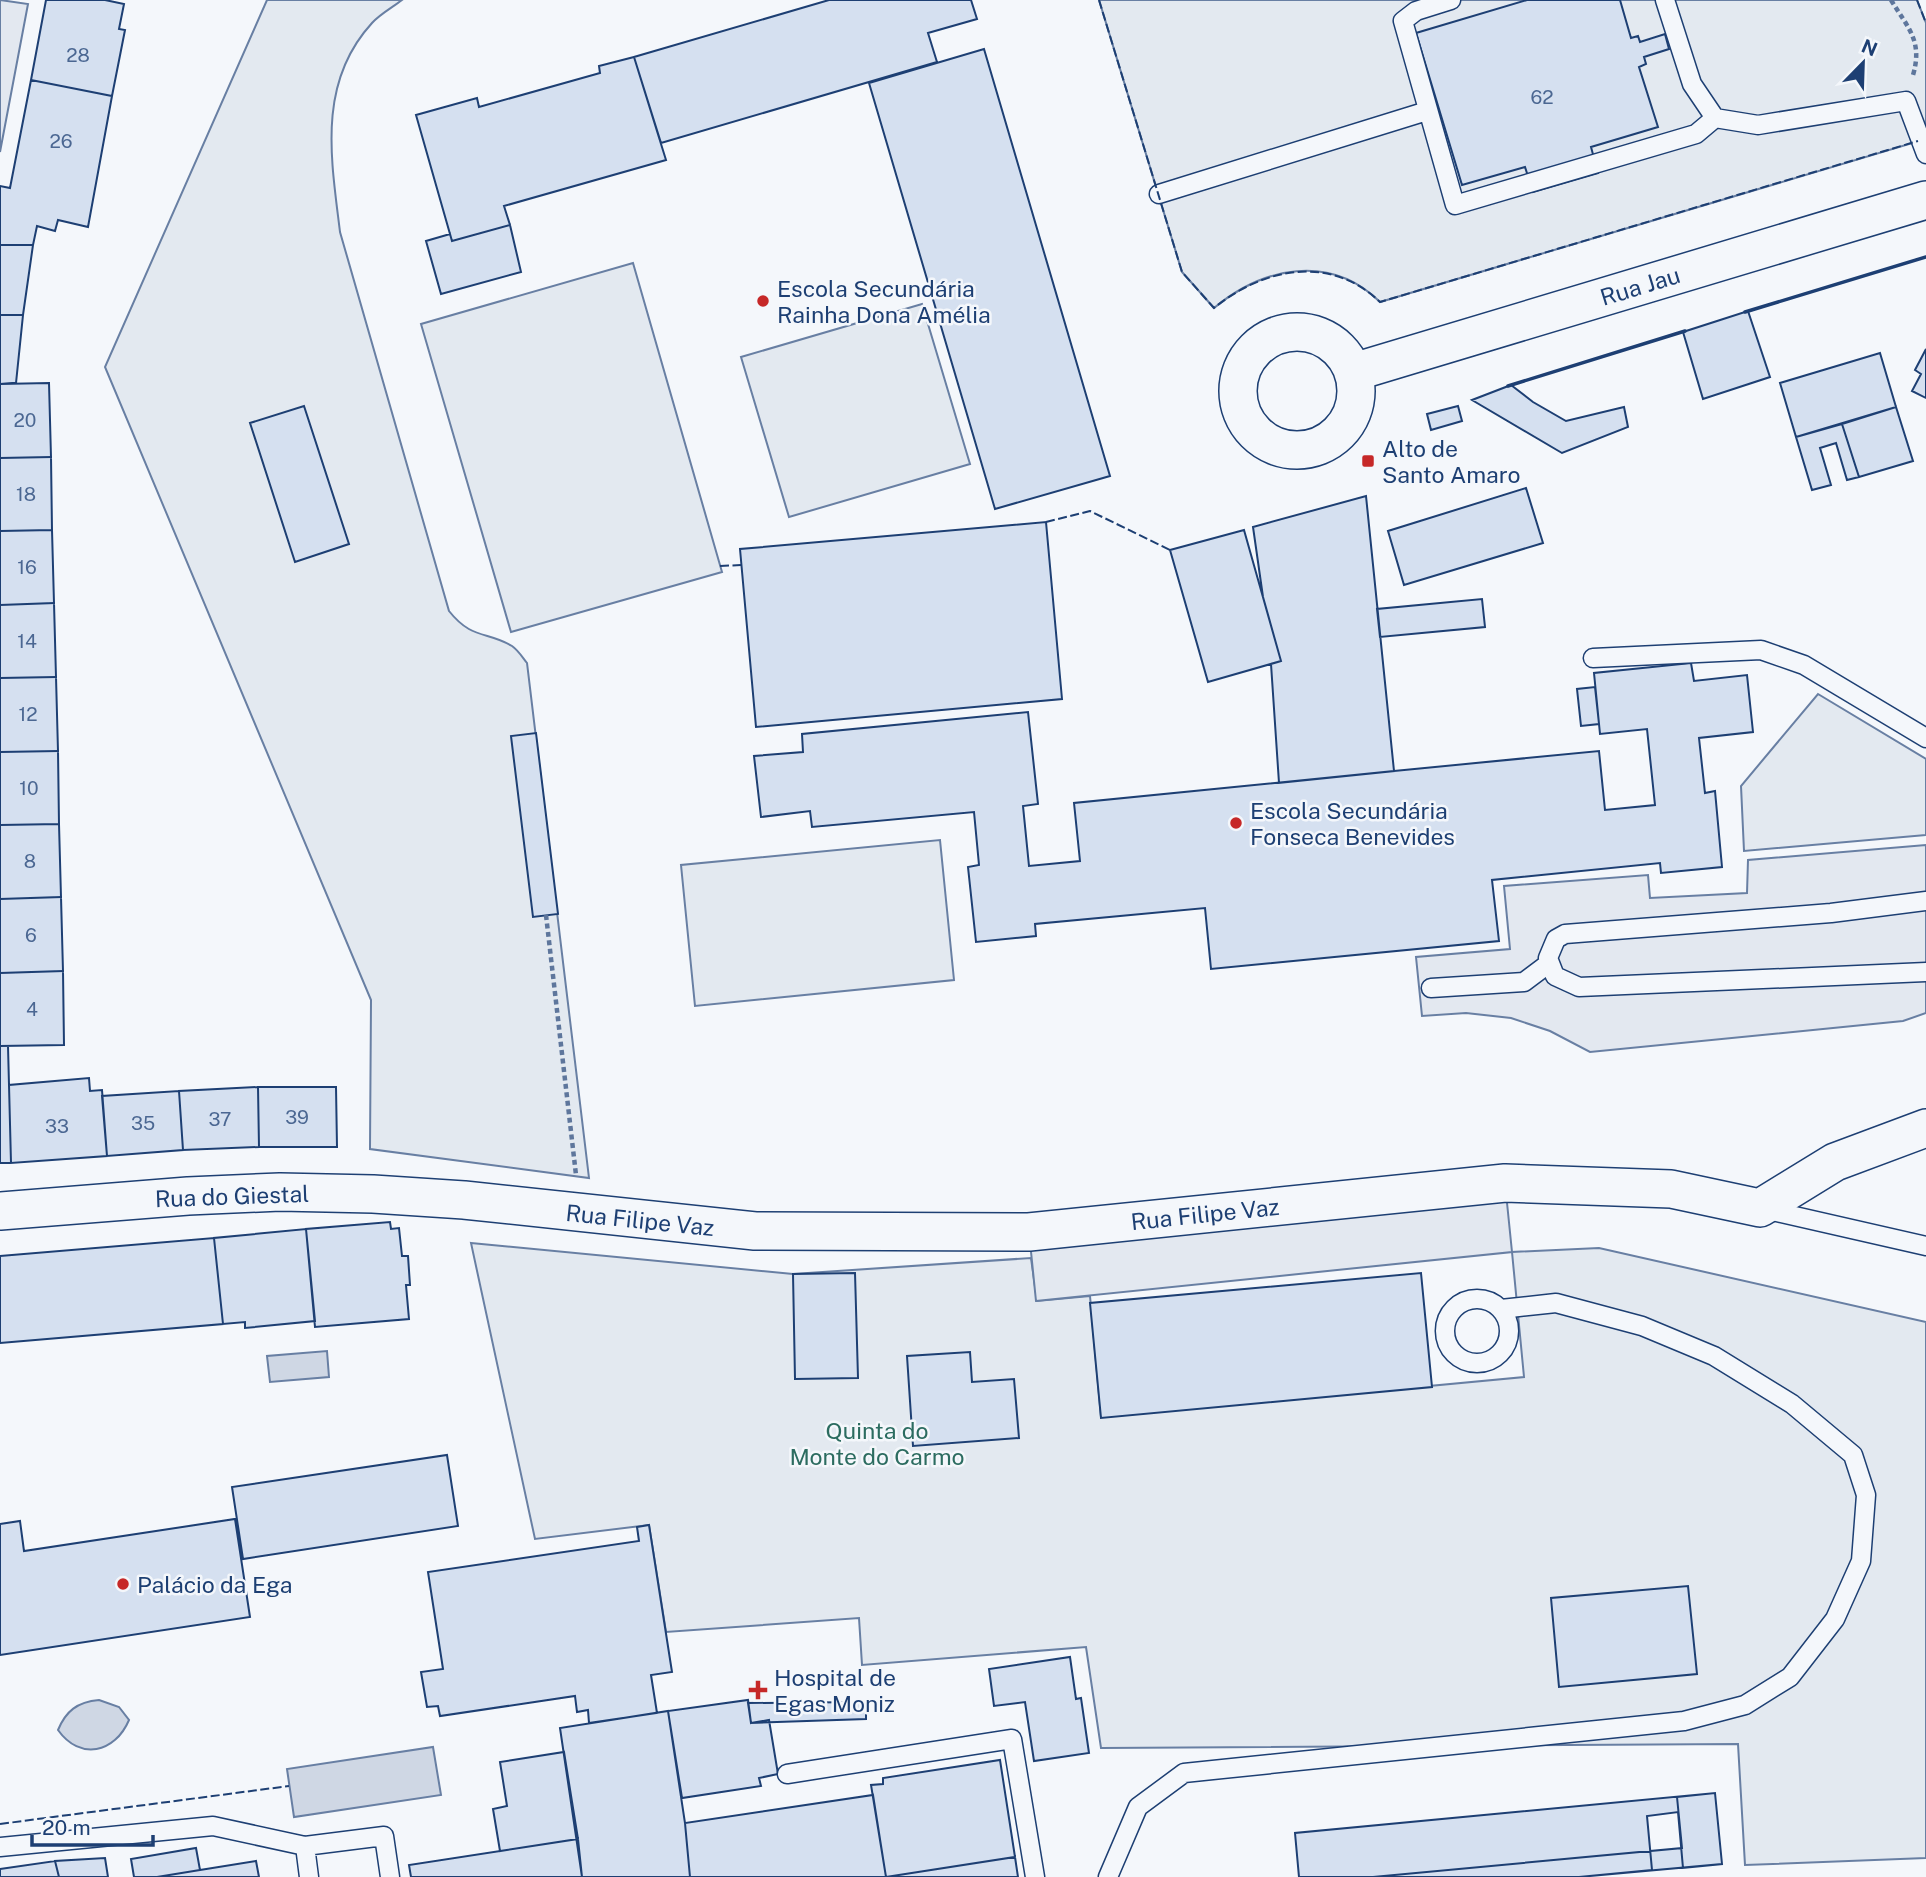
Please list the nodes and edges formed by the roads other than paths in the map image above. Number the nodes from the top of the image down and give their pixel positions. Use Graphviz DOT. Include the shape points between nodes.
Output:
graph roads {
  1 [pos="1451,0"];
  2 [pos="1665,0"];
  3 [pos="1427,111"];
  4 [pos="1715,118"];
  5 [pos="1926,154"];
  6 [pos="1159,194"];
  7 [pos="1926,200"];
  8 [pos="1354,372"];
  9 [pos="1593,658"];
  10 [pos="1926,738"];
  11 [pos="1926,901"];
  12 [pos="1548,964"];
  13 [pos="1926,972"];
  14 [pos="1431,988"];
  15 [pos="1926,1128"];
  16 [pos="464,1200"];
  17 [pos="1760,1208"];
  18 [pos="0,1211"];
  19 [pos="1926,1246"];
  20 [pos="1501,1309"];
  21 [pos="788,1774"];
  22 [pos="305,1846"];
  23 [pos="0,1847"];
  24 [pos="309,1877"];
  25 [pos="390,1877"];
  26 [pos="1035,1877"];
  27 [pos="1108,1877"];
  1 -- 3 [label="lane" via="1416,11 1403,21"];
  2 -- 4 [label="lane" via="1692,84"];
  3 -- 4 [label="lane" via="1455,205 1696,134"];
  3 -- 6 [label="lane"];
  4 -- 5 [label="lane" via="1758,125 1906,101"];
  7 -- 8 [label="street, Rua Jau"];
  9 -- 10 [label="lane" via="1762,650 1804,666"];
  11 -- 12 [label="lane" via="1565,934 1552,945"];
  12 -- 13 [label="lane" via="1555,976 1579,987"];
  12 -- 14 [label="lane" via="1524,982"];
  15 -- 17 [label="street" via="1835,1162"];
  16 -- 17 [label="street, Rua Filipe Vaz" via="755,1231 1029,1232 1505,1183 1671,1189"];
  16 -- 18 [label="street, Rua do Giestal" via="280,1192"];
  17 -- 19 [label="lane"];
  20 -- 27 [label="lane" via="1556,1303 1642,1326 1725,1363 1792,1404 1853,1455 1866,1495 1861,1561 1835,1619 1790,1677 1745,1705 1684,1721 1184,1773 1138,1807"];
  21 -- 26 [label="lane" via="1012,1739"];
  22 -- 23 [label="lane" via="213,1826"];
  22 -- 24 [label="lane"];
  22 -- 25 [label="lane" via="383,1836"];
}
